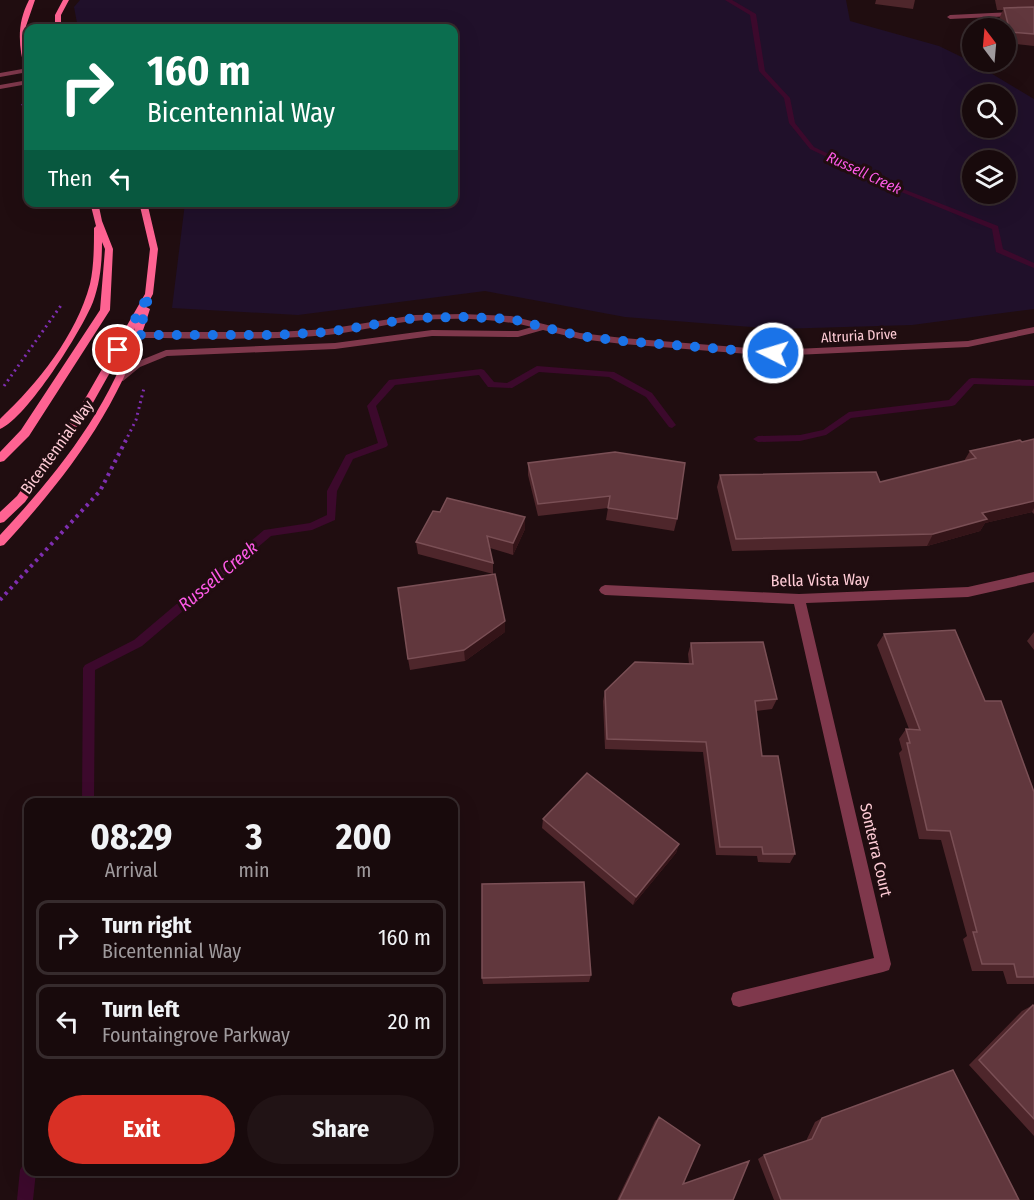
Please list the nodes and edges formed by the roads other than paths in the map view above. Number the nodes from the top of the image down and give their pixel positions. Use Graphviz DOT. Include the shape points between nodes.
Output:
graph roads {
  1 [pos="32,0"];
  2 [pos="66,0"];
  3 [pos="1034,13"];
  4 [pos="950,17"];
  5 [pos="58,24"];
  6 [pos="24,56"];
  7 [pos="24,71"];
  8 [pos="0,75"];
  9 [pos="24,83"];
  10 [pos="0,87"];
  11 [pos="95,207"];
  12 [pos="144,207"];
  13 [pos="98,221"];
  14 [pos="149,294"];
  15 [pos="541,328"];
  16 [pos="1034,330"];
  17 [pos="139,335"];
  18 [pos="120,379"];
  19 [pos="0,425"];
  20 [pos="0,458"];
  21 [pos="0,519"];
  22 [pos="0,542"];
  23 [pos="1034,577"];
  24 [pos="605,590"];
  25 [pos="799,599"];
  26 [pos="739,999"];
  1 -- 6 [label="main road" via="23,26"];
  2 -- 5 [label="main road"];
  3 -- 4 [label="street"];
  7 -- 8 [label="street"];
  9 -- 10 [label="street"];
  11 -- 13 [label="main road"];
  12 -- 14 [label="main road, Bicentennial Way" via="154,249"];
  13 -- 19 [label="main road" via="98,259 85,308 17,410"];
  13 -- 20 [label="main road" via="109,249 105,310 26,433"];
  14 -- 17 [label="main road, Bicentennial Way"];
  14 -- 21 [label="main road" via="86,406 21,499"];
  15 -- 16 [label="street, Altruria Drive" via="622,341 773,353 968,344"];
  15 -- 17 [label="street, Altruria Drive" via="511,319 462,317 415,318 328,332 277,335"];
  15 -- 18 [label="street, Altruria Drive" via="518,334 432,333 335,346 166,354 137,365"];
  17 -- 18 [label="main road, Bicentennial Way"];
  18 -- 22 [label="main road, Bicentennial Way" via="94,427 24,518"];
  23 -- 25 [label="street, Bella Vista Way" via="968,592"];
  24 -- 25 [label="street, Bella Vista Way"];
  25 -- 26 [label="street, Sonterra Court" via="884,964"];
}
